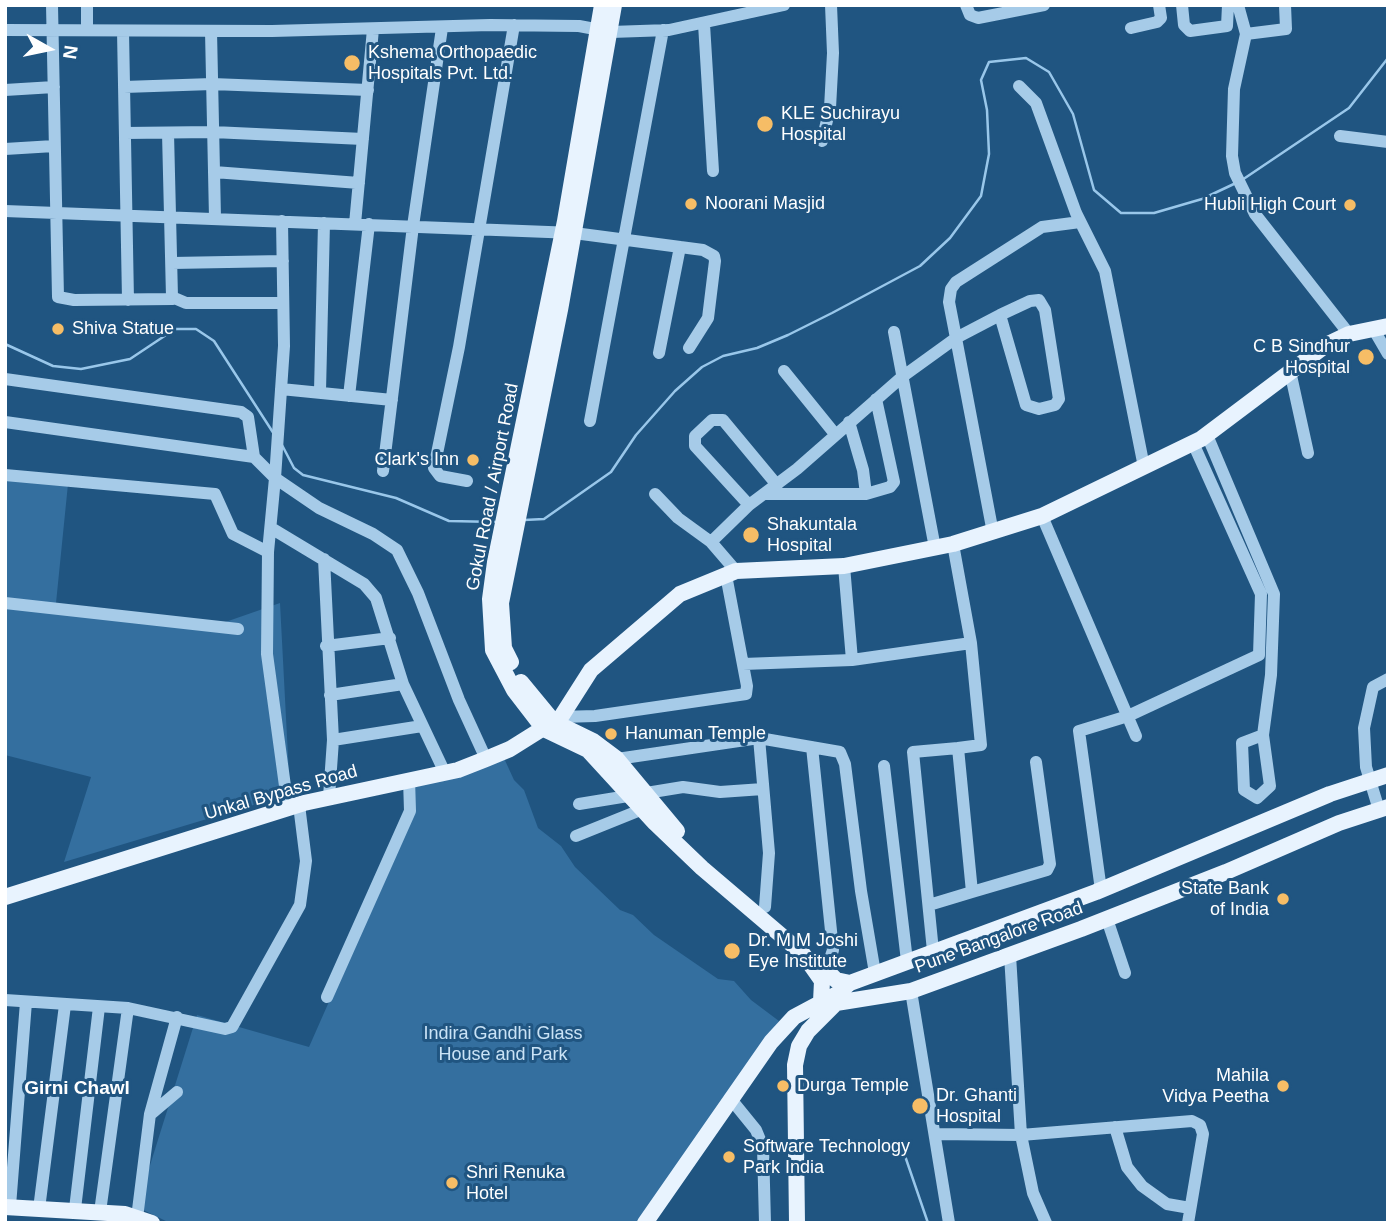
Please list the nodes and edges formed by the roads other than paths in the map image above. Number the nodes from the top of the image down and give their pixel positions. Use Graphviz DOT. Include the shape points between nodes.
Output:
graph roads {
  1 [pos="52,5"];
  2 [pos="88,5"];
  3 [pos="602,5"];
  4 [pos="614,5"];
  5 [pos="784,5"];
  6 [pos="831,5"];
  7 [pos="965,5"];
  8 [pos="1044,5"];
  9 [pos="1159,5"];
  10 [pos="1182,5"];
  11 [pos="1227,5"];
  12 [pos="1238,5"];
  13 [pos="1285,5"];
  14 [pos="704,24"];
  15 [pos="514,25"];
  16 [pos="442,28"];
  17 [pos="1131,28"];
  18 [pos="87,29"];
  19 [pos="373,29"];
  20 [pos="5,30"];
  21 [pos="52,30"];
  22 [pos="663,30"];
  23 [pos="123,31"];
  24 [pos="211,31"];
  25 [pos="606,31"];
  26 [pos="1246,34"];
  27 [pos="212,84"];
  28 [pos="1019,86"];
  29 [pos="54,87"];
  30 [pos="124,87"];
  31 [pos="5,90"];
  32 [pos="368,90"];
  33 [pos="213,132"];
  34 [pos="125,133"];
  35 [pos="168,133"];
  36 [pos="1340,136"];
  37 [pos="363,139"];
  38 [pos="822,141"];
  39 [pos="1388,142"];
  40 [pos="54,146"];
  41 [pos="5,149"];
  42 [pos="713,171"];
  43 [pos="214,172"];
  44 [pos="359,183"];
  45 [pos="5,211"];
  46 [pos="57,211"];
  47 [pos="127,214"];
  48 [pos="171,216"];
  49 [pos="215,218"];
  50 [pos="282,221"];
  51 [pos="1080,222"];
  52 [pos="324,223"];
  53 [pos="362,224"];
  54 [pos="413,226"];
  55 [pos="479,229"];
  56 [pos="568,233"];
  57 [pos="625,239"];
  58 [pos="680,247"];
  59 [pos="283,261"];
  60 [pos="172,264"];
  61 [pos="173,299"];
  62 [pos="128,300"];
  63 [pos="283,303"];
  64 [pos="1000,316"];
  65 [pos="1381,328"];
  66 [pos="894,332"];
  67 [pos="1349,334"];
  68 [pos="956,338"];
  69 [pos="689,348"];
  70 [pos="659,353"];
  71 [pos="1388,354"];
  72 [pos="784,371"];
  73 [pos="1290,371"];
  74 [pos="902,377"];
  75 [pos="5,379"];
  76 [pos="281,389"];
  77 [pos="320,391"];
  78 [pos="349,396"];
  79 [pos="876,398"];
  80 [pos="392,400"];
  81 [pos="590,421"];
  82 [pos="5,422"];
  83 [pos="849,422"];
  84 [pos="835,434"];
  85 [pos="1200,439"];
  86 [pos="1308,453"];
  87 [pos="254,457"];
  88 [pos="1144,467"];
  89 [pos="383,471"];
  90 [pos="5,475"];
  91 [pos="275,478"];
  92 [pos="467,481"];
  93 [pos="777,485"];
  94 [pos="655,494"];
  95 [pos="764,494"];
  96 [pos="866,494"];
  97 [pos="749,505"];
  98 [pos="1042,516"];
  99 [pos="271,528"];
  100 [pos="993,533"];
  101 [pos="711,542"];
  102 [pos="953,544"];
  103 [pos="935,548"];
  104 [pos="268,552"];
  105 [pos="324,559"];
  106 [pos="844,566"];
  107 [pos="731,573"];
  108 [pos="5,603"];
  109 [pos="238,629"];
  110 [pos="390,638"];
  111 [pos="971,643"];
  112 [pos="326,646"];
  113 [pos="852,660"];
  114 [pos="743,664"];
  115 [pos="1388,679"];
  116 [pos="403,684"];
  117 [pos="330,695"];
  118 [pos="1128,716"];
  119 [pos="553,723"];
  120 [pos="422,726"];
  121 [pos="1263,735"];
  122 [pos="1136,736"];
  123 [pos="759,738"];
  124 [pos="332,740"];
  125 [pos="812,747"];
  126 [pos="958,748"];
  127 [pos="486,759"];
  128 [pos="617,760"];
  129 [pos="1036,762"];
  130 [pos="884,766"];
  131 [pos="445,773"];
  132 [pos="1388,775"];
  133 [pos="409,779"];
  134 [pos="1370,782"];
  135 [pos="763,789"];
  136 [pos="329,797"];
  137 [pos="640,800"];
  138 [pos="579,804"];
  139 [pos="293,806"];
  140 [pos="1383,808"];
  141 [pos="576,836"];
  142 [pos="1101,890"];
  143 [pos="972,892"];
  144 [pos="5,897"];
  145 [pos="929,905"];
  146 [pos="765,907"];
  147 [pos="1107,919"];
  148 [pos="933,951"];
  149 [pos="1010,955"];
  150 [pos="907,961"];
  151 [pos="820,967"];
  152 [pos="875,973"];
  153 [pos="1125,973"];
  154 [pos="850,983"];
  155 [pos="911,991"];
  156 [pos="327,997"];
  157 [pos="5,1000"];
  158 [pos="832,1000"];
  159 [pos="26,1002"];
  160 [pos="65,1005"];
  161 [pos="99,1007"];
  162 [pos="128,1008"];
  163 [pos="177,1017"];
  164 [pos="771,1042"];
  165 [pos="795,1065"];
  166 [pos="177,1092"];
  167 [pos="730,1098"];
  168 [pos="150,1114"];
  169 [pos="1115,1127"];
  170 [pos="936,1134"];
  171 [pos="1021,1135"];
  172 [pos="7,1207"];
  173 [pos="1190,1208"];
  174 [pos="39,1209"];
  175 [pos="75,1209"];
  176 [pos="100,1212"];
  177 [pos="145,1220"];
  178 [pos="645,1223"];
  179 [pos="765,1223"];
  180 [pos="797,1223"];
  181 [pos="949,1223"];
  182 [pos="1046,1223"];
  183 [pos="1188,1223"];
  1 -- 21 [label="street"];
  2 -- 18 [label="street"];
  3 -- 25 [label="main road, Gokul Road / Airport Road"];
  4 -- 25 [label="main road, Gokul Road / Airport Road"];
  5 -- 14 [label="street"];
  6 -- 38 [label="street" via="830,108"];
  7 -- 8 [label="street" via="970,15 978,18"];
  9 -- 17 [label="street" via="1161,18 1157,22"];
  10 -- 11 [label="street" via="1184,25 1190,31 1227,26"];
  12 -- 26 [label="street"];
  13 -- 26 [label="street" via="1286,29"];
  14 -- 22 [label="street"];
  14 -- 42 [label="street"];
  15 -- 16 [label="street"];
  15 -- 25 [label="street"];
  15 -- 55 [label="street"];
  16 -- 19 [label="street"];
  16 -- 54 [label="street"];
  18 -- 21 [label="street"];
  18 -- 23 [label="street"];
  19 -- 24 [label="street"];
  19 -- 32 [label="street"];
  20 -- 21 [label="street"];
  21 -- 29 [label="street"];
  22 -- 25 [label="street"];
  22 -- 57 [label="street"];
  23 -- 24 [label="street"];
  23 -- 30 [label="street"];
  24 -- 27 [label="street"];
  25 -- 56 [label="main road, Gokul Road / Airport Road"];
  26 -- 67 [label="street" via="1234,89 1235,173 1250,205"];
  27 -- 30 [label="street"];
  27 -- 32 [label="street"];
  27 -- 33 [label="street"];
  28 -- 51 [label="street" via="1036,103 1047,127"];
  29 -- 31 [label="street"];
  29 -- 40 [label="street"];
  30 -- 34 [label="street"];
  32 -- 37 [label="street"];
  33 -- 35 [label="street"];
  33 -- 37 [label="street"];
  33 -- 43 [label="street"];
  34 -- 35 [label="street"];
  34 -- 47 [label="street"];
  35 -- 48 [label="street"];
  36 -- 39 [label="street"];
  37 -- 44 [label="street"];
  40 -- 41 [label="street"];
  40 -- 46 [label="street"];
  43 -- 44 [label="street"];
  43 -- 49 [label="street"];
  44 -- 53 [label="street"];
  45 -- 46 [label="street"];
  46 -- 47 [label="street"];
  46 -- 62 [label="street" via="58,297"];
  47 -- 48 [label="street"];
  47 -- 62 [label="street"];
  48 -- 49 [label="street"];
  48 -- 60 [label="street"];
  49 -- 50 [label="street"];
  50 -- 52 [label="street"];
  50 -- 59 [label="street"];
  51 -- 68 [label="street" via="1042,227 956,282 949,295"];
  51 -- 88 [label="street" via="1105,271"];
  52 -- 53 [label="street"];
  52 -- 77 [label="street"];
  53 -- 54 [label="street"];
  53 -- 78 [label="street"];
  54 -- 55 [label="street"];
  54 -- 80 [label="street"];
  55 -- 56 [label="street"];
  55 -- 92 [label="street" via="434,468 440,476"];
  56 -- 57 [label="street"];
  56 -- 119 [label="main road, Gokul Road / Airport Road" via="496,603 504,648 522,684"];
  57 -- 58 [label="street"];
  57 -- 81 [label="street"];
  58 -- 69 [label="street" via="709,252 715,261 708,318"];
  58 -- 70 [label="street"];
  59 -- 60 [label="street"];
  59 -- 63 [label="street"];
  60 -- 61 [label="street"];
  61 -- 62 [label="street"];
  61 -- 63 [label="street" via="186,303"];
  63 -- 76 [label="street"];
  64 -- 64 [label="street" via="1034,299 1043,304 1059,394 1055,405 1032,409 1026,405"];
  64 -- 68 [label="street"];
  65 -- 67 [label="main road"];
  65 -- 71 [label="street"];
  66 -- 74 [label="street"];
  67 -- 73 [label="main road"];
  68 -- 74 [label="street"];
  68 -- 100 [label="street"];
  72 -- 84 [label="street"];
  73 -- 85 [label="main road"];
  73 -- 86 [label="street"];
  74 -- 79 [label="street"];
  74 -- 103 [label="street"];
  75 -- 87 [label="street" via="244,413"];
  76 -- 77 [label="street"];
  76 -- 91 [label="street"];
  77 -- 78 [label="street"];
  78 -- 80 [label="street"];
  79 -- 83 [label="street"];
  79 -- 96 [label="street" via="894,482"];
  80 -- 89 [label="street"];
  82 -- 87 [label="street"];
  83 -- 84 [label="street"];
  83 -- 96 [label="street"];
  84 -- 93 [label="street"];
  85 -- 88 [label="main road"];
  85 -- 118 [label="street" via="1261,594 1259,655"];
  85 -- 121 [label="street" via="1275,594"];
  87 -- 91 [label="street"];
  88 -- 98 [label="main road"];
  90 -- 104 [label="street" via="215,494 233,534"];
  91 -- 99 [label="street"];
  91 -- 127 [label="street" via="397,550"];
  93 -- 95 [label="street"];
  93 -- 97 [label="street" via="723,420 712,419 695,436 695,446"];
  94 -- 101 [label="street"];
  95 -- 96 [label="street"];
  95 -- 97 [label="street"];
  97 -- 101 [label="street"];
  98 -- 100 [label="main road"];
  98 -- 118 [label="street"];
  99 -- 104 [label="street"];
  99 -- 105 [label="street"];
  100 -- 102 [label="main road"];
  101 -- 107 [label="street"];
  102 -- 103 [label="main road"];
  102 -- 111 [label="street"];
  103 -- 106 [label="main road"];
  104 -- 139 [label="street" via="267,654"];
  105 -- 110 [label="street" via="371,591"];
  105 -- 112 [label="street"];
  106 -- 107 [label="main road"];
  106 -- 113 [label="street"];
  107 -- 114 [label="street"];
  107 -- 119 [label="main road" via="668,602 591,670"];
  108 -- 109 [label="street"];
  110 -- 112 [label="street"];
  110 -- 116 [label="street"];
  111 -- 113 [label="street"];
  111 -- 126 [label="street" via="981,745"];
  112 -- 117 [label="street"];
  113 -- 114 [label="street"];
  114 -- 119 [label="street" via="748,691 742,696"];
  115 -- 134 [label="street" via="1373,687 1364,728"];
  116 -- 117 [label="street"];
  116 -- 120 [label="street"];
  117 -- 124 [label="street"];
  118 -- 122 [label="street"];
  118 -- 142 [label="street" via="1079,732"];
  119 -- 127 [label="main road, Unkal Bypass Road"];
  119 -- 128 [label="main road, Gokul Road / Airport Road" via="593,741"];
  119 -- 137 [label="main road, Gokul Road / Airport Road"];
  120 -- 124 [label="street"];
  120 -- 131 [label="street"];
  123 -- 125 [label="street"];
  123 -- 128 [label="street"];
  123 -- 135 [label="street"];
  124 -- 136 [label="street"];
  125 -- 151 [label="street" via="833,950"];
  125 -- 152 [label="street" via="844,757"];
  126 -- 143 [label="street"];
  126 -- 145 [label="street" via="912,752"];
  127 -- 131 [label="main road, Unkal Bypass Road"];
  128 -- 137 [label="main road, Gokul Road / Airport Road"];
  129 -- 143 [label="street" via="1047,870"];
  130 -- 150 [label="street"];
  131 -- 133 [label="main road, Unkal Bypass Road"];
  132 -- 134 [label="main road, Pune Bangalore Road"];
  133 -- 136 [label="main road, Unkal Bypass Road"];
  133 -- 156 [label="street" via="410,811"];
  134 -- 140 [label="street"];
  134 -- 142 [label="main road, Pune Bangalore Road" via="1320,797"];
  135 -- 137 [label="street" via="720,792 683,788"];
  135 -- 146 [label="street" via="769,853"];
  136 -- 139 [label="main road, Unkal Bypass Road"];
  137 -- 138 [label="street"];
  137 -- 141 [label="street"];
  137 -- 146 [label="main road, Gokul Road / Airport Road"];
  137 -- 151 [label="main road, Gokul Road / Airport Road" via="702,868"];
  139 -- 144 [label="main road, Unkal Bypass Road"];
  139 -- 163 [label="street" via="306,861 300,905 239,1018 229,1029"];
  140 -- 147 [label="main road, Pune Bangalore Road"];
  142 -- 148 [label="main road, Pune Bangalore Road"];
  143 -- 145 [label="street"];
  145 -- 148 [label="street"];
  146 -- 151 [label="main road, Gokul Road / Airport Road"];
  147 -- 149 [label="main road, Pune Bangalore Road"];
  147 -- 153 [label="street"];
  148 -- 150 [label="main road, Pune Bangalore Road"];
  149 -- 155 [label="main road, Pune Bangalore Road"];
  149 -- 171 [label="street"];
  150 -- 152 [label="main road, Pune Bangalore Road"];
  151 -- 154 [label="main road, Gokul Road / Airport Road" via="840,983"];
  151 -- 158 [label="main road"];
  152 -- 154 [label="main road, Pune Bangalore Road"];
  154 -- 158 [label="main road, Pune Bangalore Road"];
  155 -- 158 [label="main road, Pune Bangalore Road"];
  155 -- 170 [label="street"];
  157 -- 159 [label="street"];
  158 -- 164 [label="main road, Pune Bangalore Road" via="794,1017"];
  158 -- 165 [label="main road, Pune Bangalore Road" via="799,1046"];
  159 -- 160 [label="street"];
  159 -- 172 [label="street"];
  160 -- 161 [label="street"];
  160 -- 174 [label="street"];
  161 -- 162 [label="street"];
  161 -- 175 [label="street"];
  162 -- 163 [label="street"];
  162 -- 176 [label="street"];
  163 -- 168 [label="street"];
  164 -- 165 [label="main road" via="792,1055"];
  164 -- 167 [label="main road, Pune Bangalore Road"];
  165 -- 180 [label="main road, Pune Bangalore Road"];
  166 -- 168 [label="street"];
  167 -- 178 [label="main road, Pune Bangalore Road"];
  167 -- 179 [label="street" via="756,1130 763,1147"];
  168 -- 177 [label="street"];
  169 -- 171 [label="street"];
  169 -- 173 [label="street" via="1127,1167 1142,1186 1167,1204"];
  169 -- 173 [label="street" via="1177,1120 1200,1125 1202,1147"];
  170 -- 171 [label="street"];
  170 -- 181 [label="street"];
  171 -- 182 [label="street" via="1033,1194"];
  172 -- 174 [label="main road"];
  173 -- 183 [label="street"];
  174 -- 175 [label="main road"];
  175 -- 176 [label="main road"];
  176 -- 177 [label="main road"];
}
